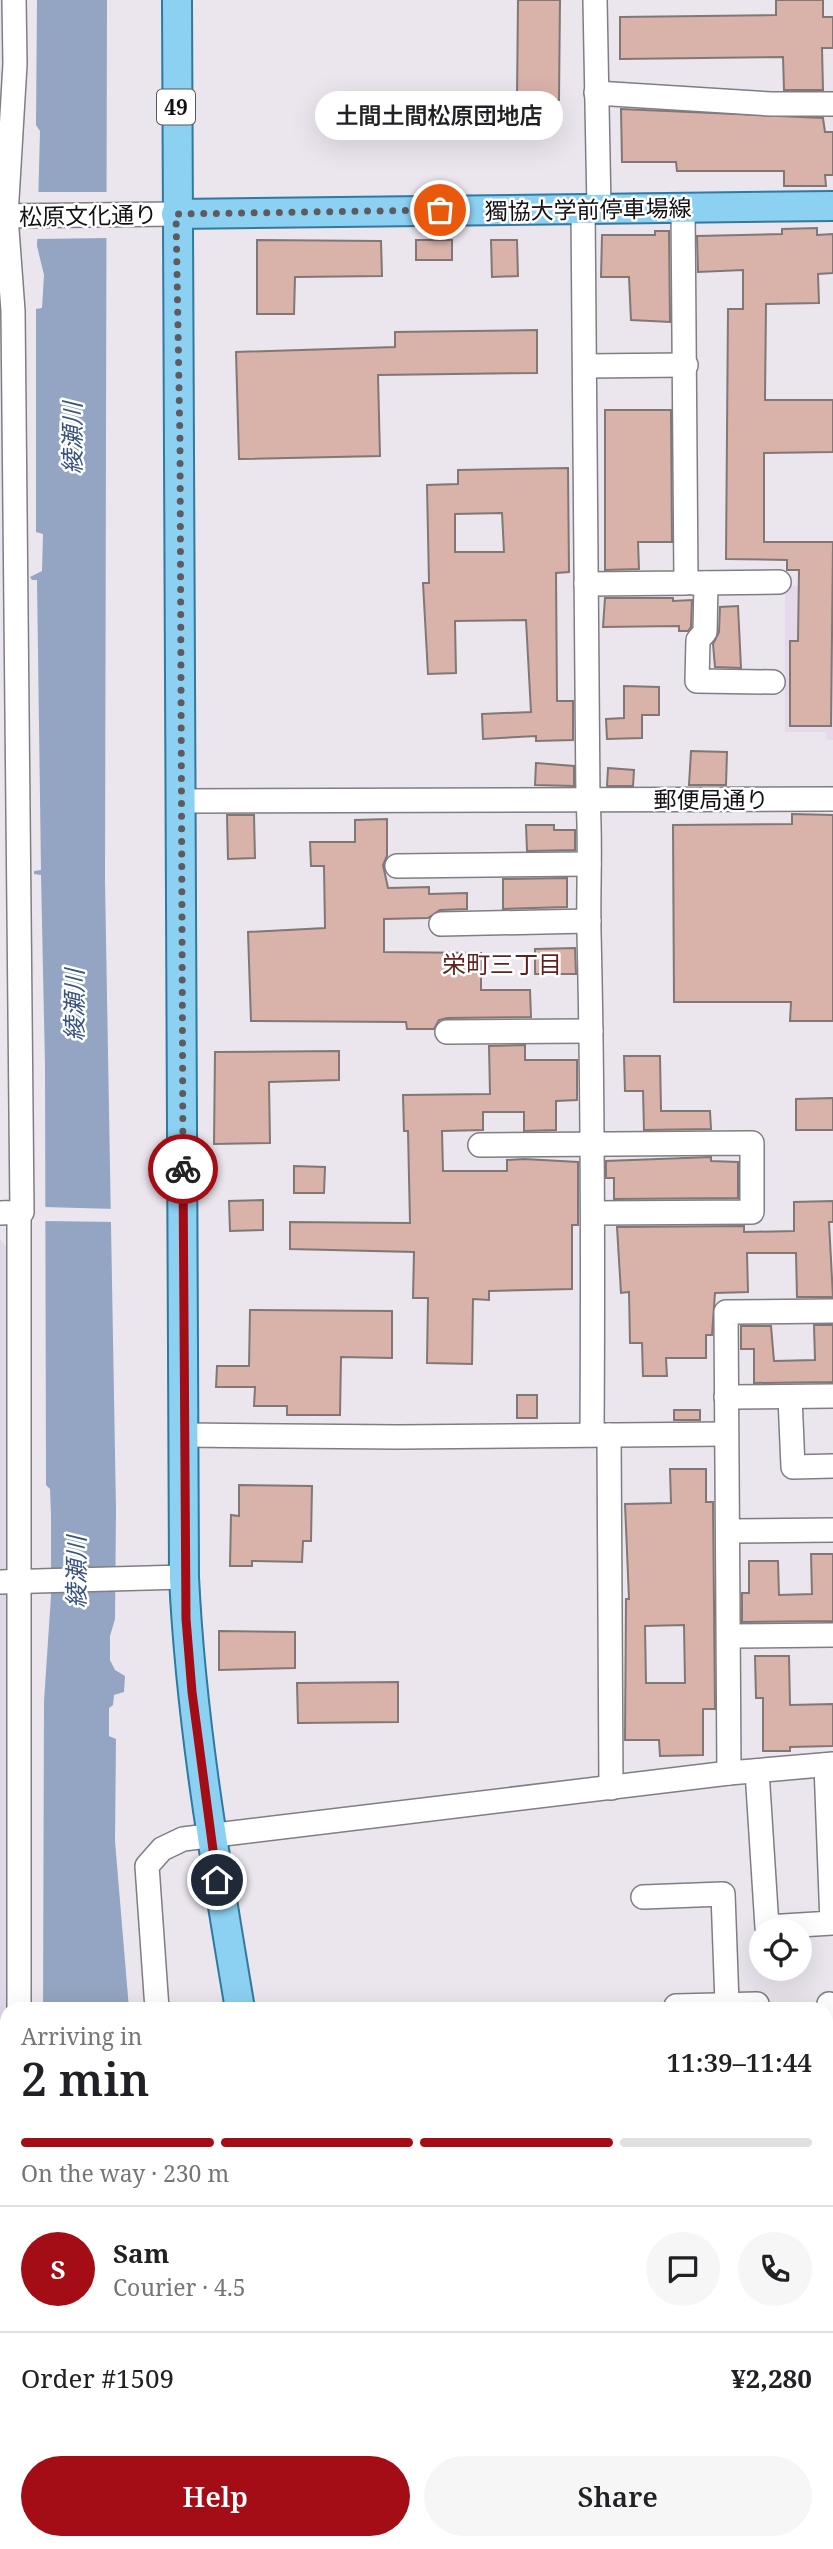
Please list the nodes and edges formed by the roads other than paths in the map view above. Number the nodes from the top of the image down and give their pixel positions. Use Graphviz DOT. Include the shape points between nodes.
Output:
graph roads {
  1 [pos="14,0"];
  2 [pos="177,0"];
  3 [pos="595,0"];
  4 [pos="596,93"];
  5 [pos="833,104"];
  6 [pos="833,206"];
  7 [pos="683,208"];
  8 [pos="591,209"];
  9 [pos="176,214"];
  10 [pos="9,216"];
  11 [pos="686,365"];
  12 [pos="585,366"];
  13 [pos="779,582"];
  14 [pos="696,583"];
  15 [pos="586,584"];
  16 [pos="774,682"];
  17 [pos="8,766"];
  18 [pos="833,799"];
  19 [pos="588,800"];
  20 [pos="183,801"];
  21 [pos="9,830"];
  22 [pos="589,864"];
  23 [pos="397,866"];
  24 [pos="589,921"];
  25 [pos="441,924"];
  26 [pos="592,1031"];
  27 [pos="447,1032"];
  28 [pos="593,1142"];
  29 [pos="480,1145"];
  30 [pos="9,1213"];
  31 [pos="593,1213"];
  32 [pos="833,1311"];
  33 [pos="833,1396"];
  34 [pos="726,1397"];
  35 [pos="790,1397"];
  36 [pos="726,1434"];
  37 [pos="183,1435"];
  38 [pos="601,1435"];
  39 [pos="833,1466"];
  40 [pos="833,1530"];
  41 [pos="729,1531"];
  42 [pos="184,1577"];
  43 [pos="9,1582"];
  44 [pos="833,1635"];
  45 [pos="729,1636"];
  46 [pos="829,1765"];
  47 [pos="757,1771"];
  48 [pos="729,1773"];
  49 [pos="611,1788"];
  50 [pos="211,1837"];
  51 [pos="643,1896"];
  52 [pos="19,2002"];
  53 [pos="157,2002"];
  54 [pos="239,2002"];
  55 [pos="727,2002"];
  1 -- 10 [label="street"];
  2 -- 9 [label="main road, 49"];
  3 -- 4 [label="street"];
  4 -- 5 [label="street"];
  4 -- 8 [label="street"];
  6 -- 7 [label="main road, 獨協大学前停車場線"];
  7 -- 8 [label="main road, 獨協大学前停車場線"];
  7 -- 11 [label="street"];
  8 -- 9 [label="main road, 獨協大学前停車場線"];
  8 -- 12 [label="street"];
  9 -- 10 [label="street, 松原文化通り"];
  9 -- 20 [label="main road, 49"];
  10 -- 17 [label="street" via="13,311"];
  11 -- 12 [label="street"];
  11 -- 14 [label="street"];
  12 -- 15 [label="street"];
  13 -- 14 [label="street"];
  14 -- 15 [label="street"];
  14 -- 16 [label="street" via="705,632 698,640 697,681"];
  15 -- 19 [label="street"];
  17 -- 21 [label="street"];
  18 -- 19 [label="street, 郵便局通り"];
  19 -- 20 [label="street, 郵便局通り"];
  19 -- 22 [label="street"];
  20 -- 37 [label="main road, 49"];
  21 -- 30 [label="street" via="22,1094 22,1212"];
  22 -- 23 [label="street"];
  22 -- 24 [label="street"];
  24 -- 25 [label="street"];
  24 -- 26 [label="street"];
  26 -- 27 [label="street"];
  26 -- 28 [label="street"];
  28 -- 29 [label="street"];
  28 -- 31 [label="street"];
  28 -- 31 [label="street" via="752,1143 752,1212"];
  30 -- 43 [label="street"];
  31 -- 38 [label="street"];
  32 -- 34 [label="street" via="726,1312"];
  33 -- 35 [label="street"];
  34 -- 35 [label="street"];
  34 -- 36 [label="street"];
  35 -- 39 [label="street" via="793,1467"];
  36 -- 38 [label="street"];
  36 -- 41 [label="street"];
  37 -- 38 [label="street"];
  37 -- 42 [label="main road, 49"];
  38 -- 49 [label="street"];
  40 -- 41 [label="street"];
  41 -- 45 [label="street"];
  42 -- 43 [label="street"];
  42 -- 50 [label="main road, 49" via="192,1692"];
  43 -- 52 [label="street"];
  44 -- 45 [label="street"];
  45 -- 48 [label="street"];
  46 -- 47 [label="street"];
  46 -- 47 [label="street" via="832,1923 767,1927"];
  47 -- 48 [label="street"];
  48 -- 49 [label="street"];
  49 -- 50 [label="street"];
  50 -- 53 [label="street" via="183,1839 162,1849 147,1866"];
  50 -- 54 [label="main road, 49"];
  51 -- 55 [label="street" via="723,1894"];
}
